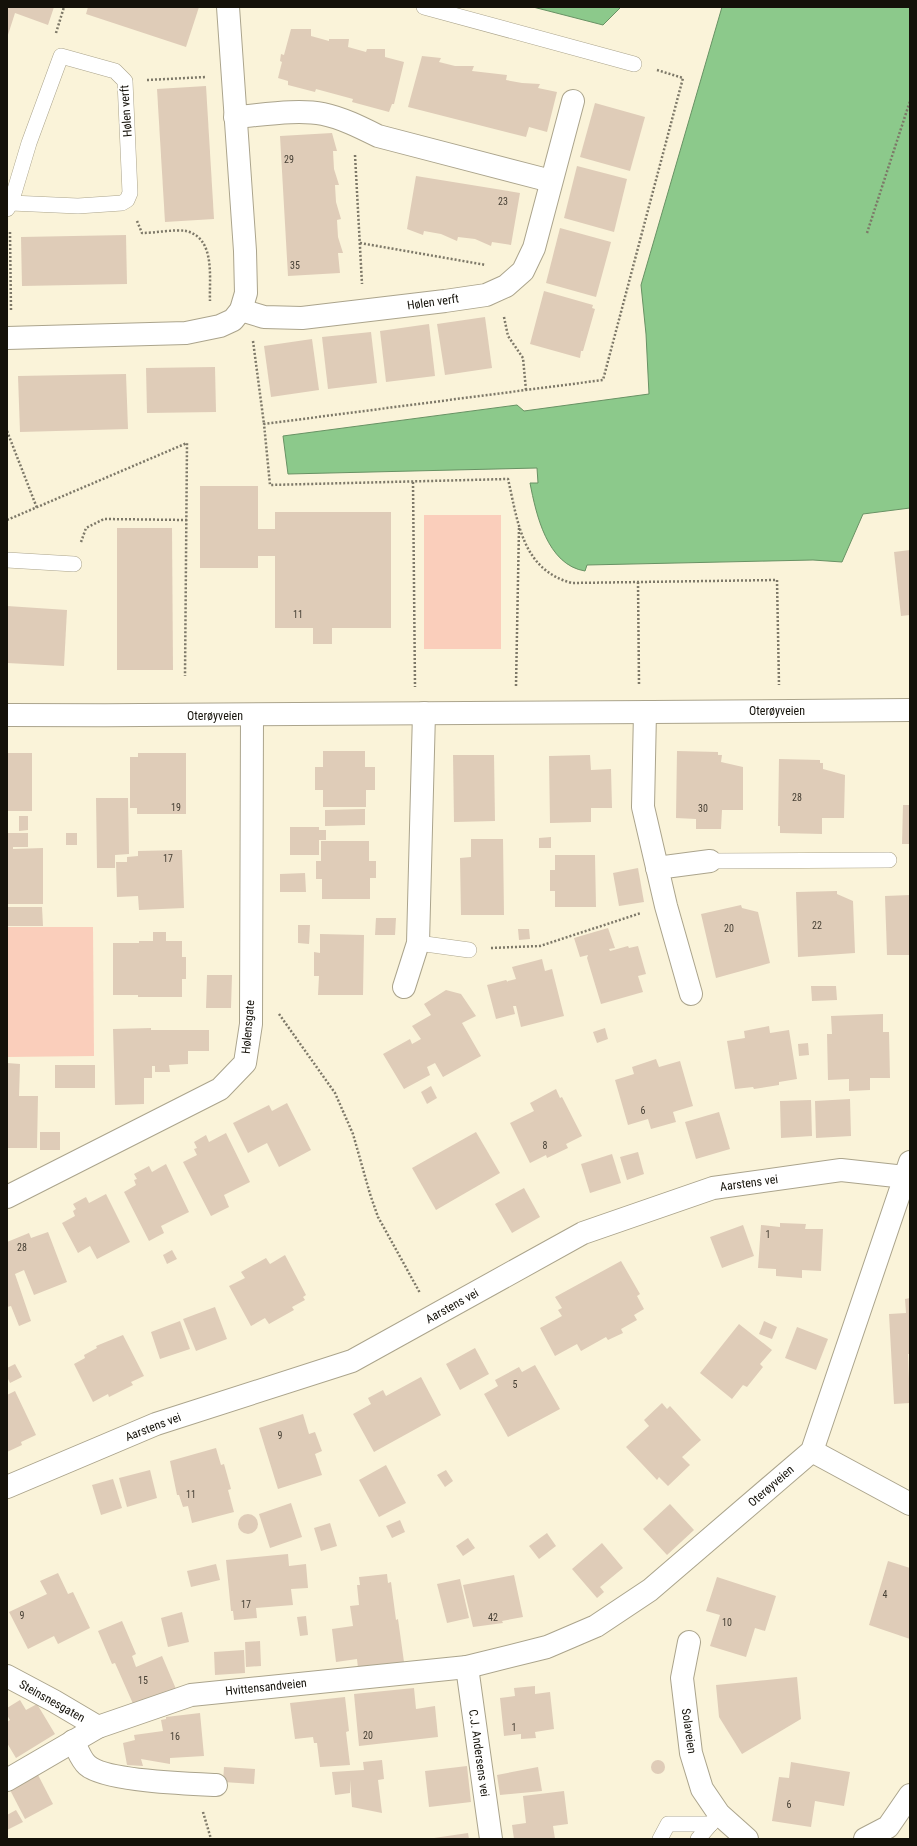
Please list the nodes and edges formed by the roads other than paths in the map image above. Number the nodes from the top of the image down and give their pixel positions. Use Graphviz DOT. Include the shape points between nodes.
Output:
graph roads {
  1 [pos="228,7"];
  2 [pos="424,7"];
  3 [pos="634,64"];
  4 [pos="573,101"];
  5 [pos="235,117"];
  6 [pos="551,181"];
  7 [pos="9,206"];
  8 [pos="245,311"];
  9 [pos="9,338"];
  10 [pos="7,560"];
  11 [pos="74,564"];
  12 [pos="910,710"];
  13 [pos="642,712"];
  14 [pos="419,713"];
  15 [pos="7,715"];
  16 [pos="252,716"];
  17 [pos="889,860"];
  18 [pos="710,861"];
  19 [pos="657,868"];
  20 [pos="418,943"];
  21 [pos="469,950"];
  22 [pos="404,987"];
  23 [pos="691,994"];
  24 [pos="907,1169"];
  25 [pos="7,1197"];
  26 [pos="812,1451"];
  27 [pos="7,1487"];
  28 [pos="910,1504"];
  29 [pos="689,1642"];
  30 [pos="467,1667"];
  31 [pos="7,1676"];
  32 [pos="98,1727"];
  33 [pos="72,1741"];
  34 [pos="7,1780"];
  35 [pos="216,1785"];
  36 [pos="910,1795"];
  37 [pos="715,1819"];
  38 [pos="491,1839"];
  39 [pos="660,1839"];
  40 [pos="698,1839"];
  41 [pos="747,1839"];
  42 [pos="865,1839"];
  1 -- 5 [label="street"];
  2 -- 3 [label="lane"];
  4 -- 6 [label="street, Hølen verft"];
  5 -- 6 [label="street" via="322,114 354,124 378,136"];
  5 -- 8 [label="street"];
  6 -- 8 [label="street, Hølen verft" via="534,248 523,271 506,286 486,294 445,301 302,318 264,317"];
  7 -- 7 [label="lane, Hølen verft" via="61,56 115,71 125,81 130,194 127,200 122,203 78,206"];
  8 -- 9 [label="street" via="220,326 179,334"];
  10 -- 11 [label="lane"];
  12 -- 13 [label="street, Oterøyveien"];
  13 -- 14 [label="street, Oterøyveien"];
  13 -- 19 [label="street" via="643,807"];
  14 -- 16 [label="street, Oterøyveien"];
  14 -- 20 [label="street"];
  15 -- 16 [label="street, Oterøyveien"];
  16 -- 25 [label="street, Hølensgate" via="251,1024 245,1063 220,1089"];
  17 -- 18 [label="lane"];
  18 -- 19 [label="street"];
  19 -- 23 [label="street"];
  20 -- 21 [label="lane"];
  20 -- 22 [label="street"];
  24 -- 26 [label="street"];
  24 -- 27 [label="street, Aarstens vei" via="841,1170 712,1188 583,1233 352,1361 156,1424"];
  26 -- 28 [label="street"];
  26 -- 30 [label="street, Oterøyveien" via="650,1590 596,1626 547,1647"];
  29 -- 37 [label="street, Solaveien" via="682,1678 691,1753"];
  30 -- 32 [label="street, Hvittensandveien" via="192,1695"];
  30 -- 38 [label="street, C.J. Andersens vei"];
  31 -- 32 [label="street, Steinsnesgaten" via="54,1700"];
  32 -- 33 [label="street, Hvittensandveien"];
  33 -- 34 [label="street, Hvittensandveien"];
  33 -- 35 [label="street" via="86,1765 101,1773 165,1783"];
  36 -- 42 [label="street" via="888,1826"];
  37 -- 39 [label="lane" via="668,1824"];
  37 -- 40 [label="lane"];
  37 -- 41 [label="street, Solaveien"];
}
